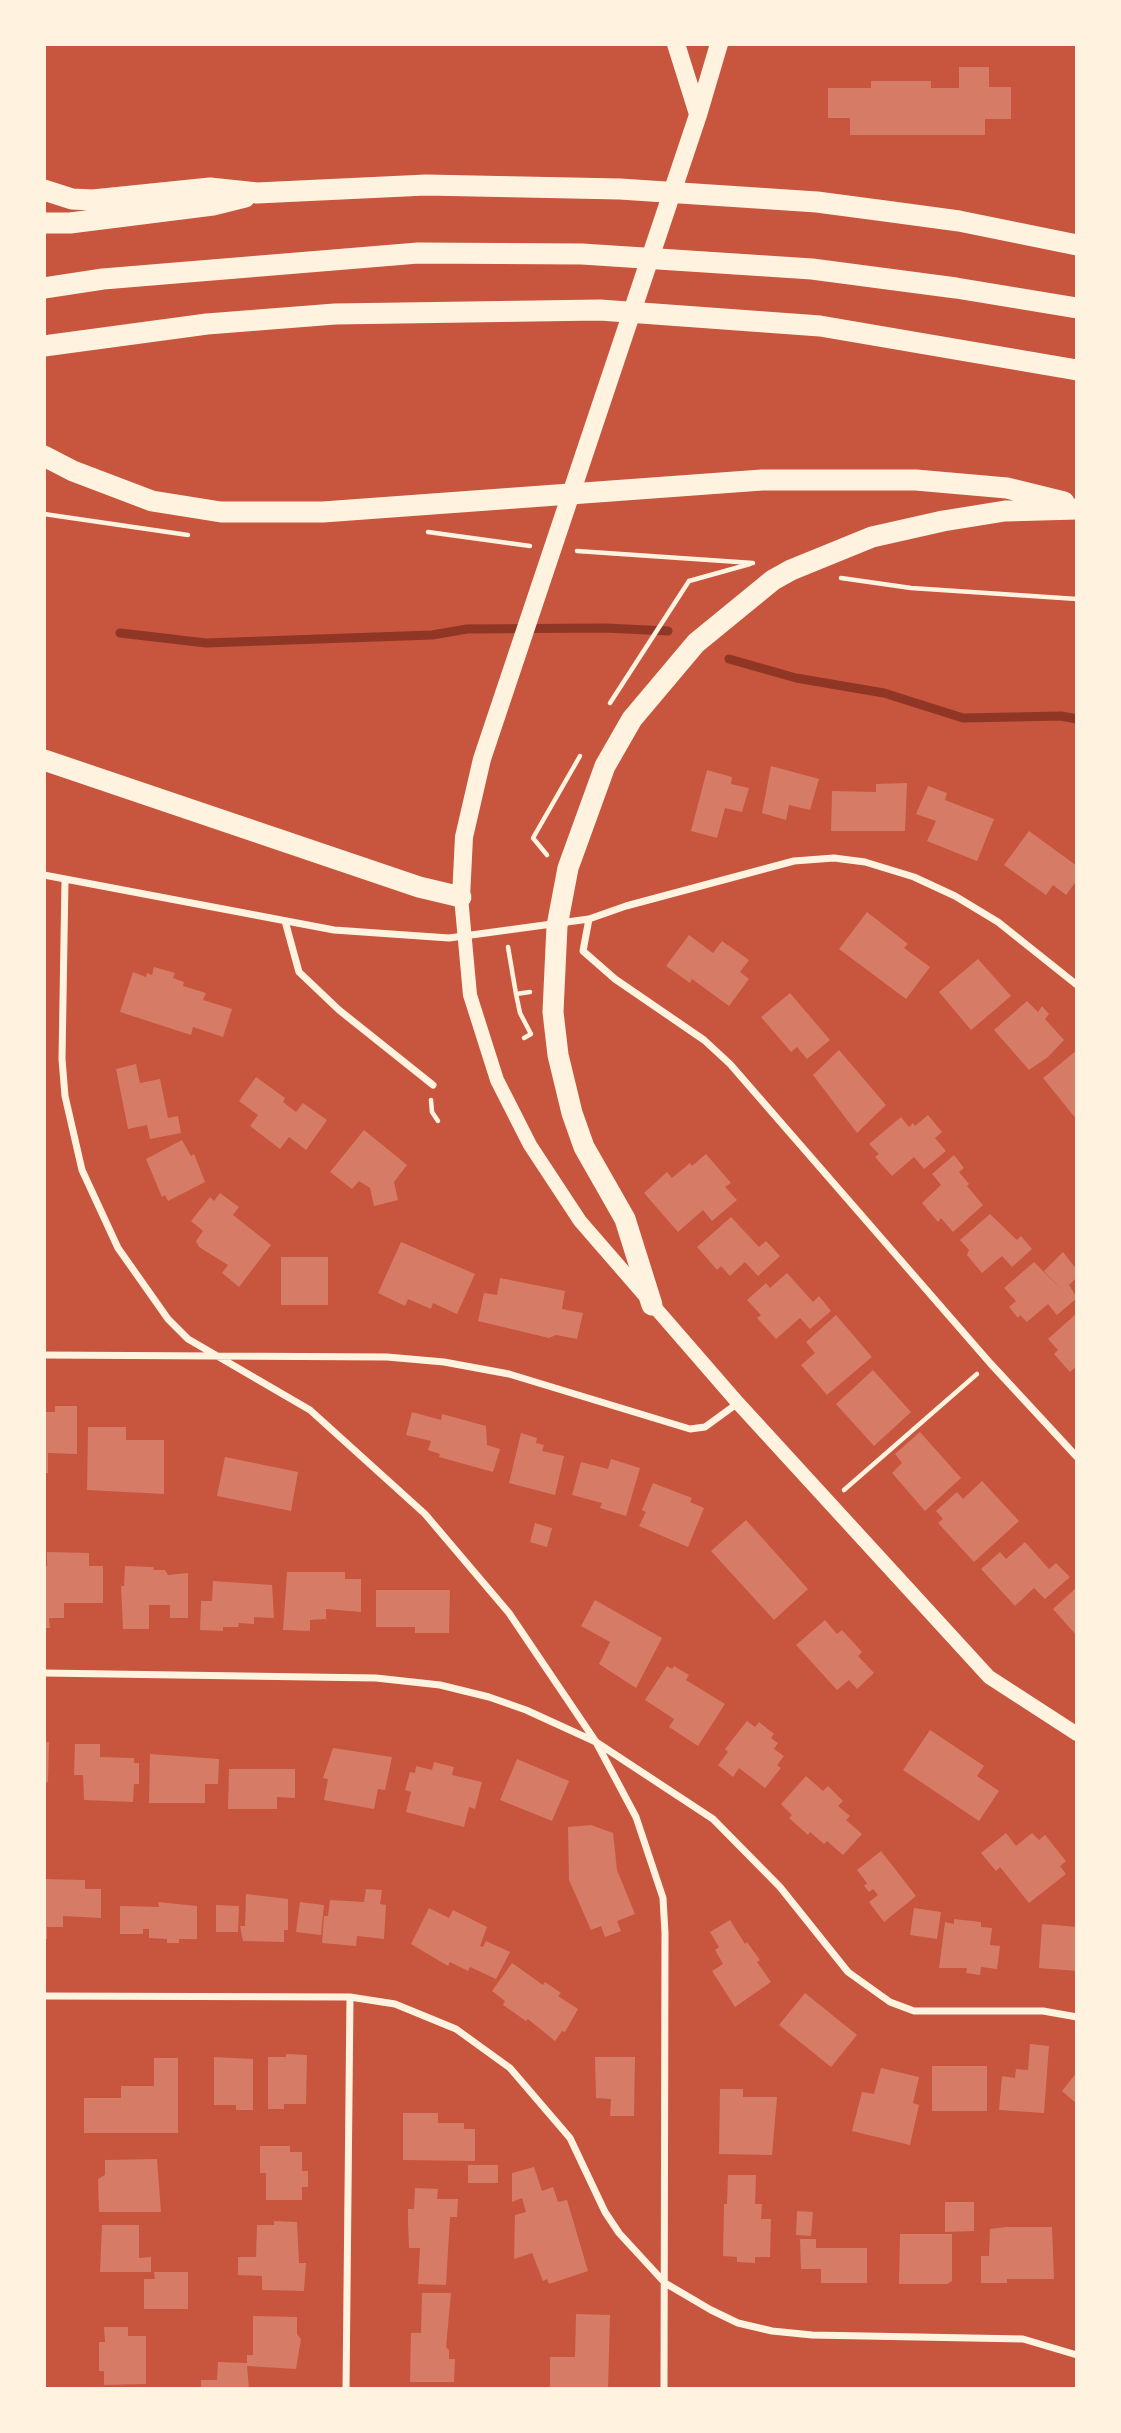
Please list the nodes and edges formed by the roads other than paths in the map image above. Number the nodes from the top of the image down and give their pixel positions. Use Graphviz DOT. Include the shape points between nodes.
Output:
graph roads {
  1 [pos="676,44"];
  2 [pos="719,44"];
  3 [pos="698,115"];
  4 [pos="44,190"];
  5 [pos="257,193"];
  6 [pos="44,223"];
  7 [pos="1077,245"];
  8 [pos="44,288"];
  9 [pos="1077,308"];
  10 [pos="44,346"];
  11 [pos="1077,370"];
  12 [pos="44,456"];
  13 [pos="1077,507"];
  14 [pos="48,762"];
  15 [pos="44,875"];
  16 [pos="65,880"];
  17 [pos="461,897"];
  18 [pos="589,919"];
  19 [pos="285,921"];
  20 [pos="1077,985"];
  21 [pos="433,1085"];
  22 [pos="652,1305"];
  23 [pos="44,1355"];
  24 [pos="215,1357"];
  25 [pos="738,1403"];
  26 [pos="1077,1457"];
  27 [pos="44,1673"];
  28 [pos="1077,1734"];
  29 [pos="597,1742"];
  30 [pos="44,1996"];
  31 [pos="349,1997"];
  32 [pos="1077,2017"];
  33 [pos="665,2283"];
  34 [pos="1077,2355"];
  35 [pos="346,2389"];
  36 [pos="664,2389"];
  1 -- 3 [label="main road"];
  2 -- 3 [label="main road"];
  3 -- 17 [label="main road" via="482,759 464,837"];
  4 -- 5 [label="highway" via="93,200 210,188"];
  5 -- 6 [label="highway" via="213,205"];
  5 -- 7 [label="highway" via="426,186 632,190 871,209"];
  8 -- 9 [label="highway" via="418,253 582,254 812,269"];
  10 -- 11 [label="highway" via="207,324 335,314 600,310 820,327"];
  12 -- 13 [label="highway" via="152,500 221,512 323,512 762,480 916,480 1007,488"];
  13 -- 22 [label="highway" via="1005,511 872,537 773,580 696,643 632,719 605,766 568,868 556,926 553,1012 572,1113 584,1147 625,1219"];
  14 -- 17 [label="highway" via="419,887"];
  15 -- 16 [label="street"];
  16 -- 19 [label="street"];
  16 -- 24 [label="street" via="62,1059 65,1096 82,1170 118,1248 142,1282 175,1325"];
  17 -- 22 [label="main road" via="470,995 497,1080 530,1145 580,1221"];
  18 -- 19 [label="street" via="449,938"];
  18 -- 20 [label="street" via="794,861 834,858 865,862 955,896 998,922"];
  18 -- 26 [label="street" via="583,951 730,1064"];
  19 -- 21 [label="street" via="299,972"];
  22 -- 25 [label="main road"];
  23 -- 24 [label="street"];
  24 -- 25 [label="street" via="387,1357 444,1362 509,1374 690,1429 705,1427"];
  24 -- 29 [label="street" via="310,1410 425,1514 509,1614"];
  25 -- 28 [label="main road" via="989,1677"];
  27 -- 29 [label="street" via="376,1678 440,1685 526,1710"];
  29 -- 32 [label="street" via="713,1819 780,1887 848,1972 890,2002 914,2011 1043,2011"];
  29 -- 33 [label="street" via="636,1816 663,1898"];
  30 -- 31 [label="street"];
  31 -- 33 [label="street" via="395,2004 426,2015 456,2029 510,2068 570,2138 619,2233"];
  31 -- 35 [label="street"];
  33 -- 34 [label="street" via="738,2323 772,2331 1023,2339"];
  33 -- 36 [label="street"];
}
